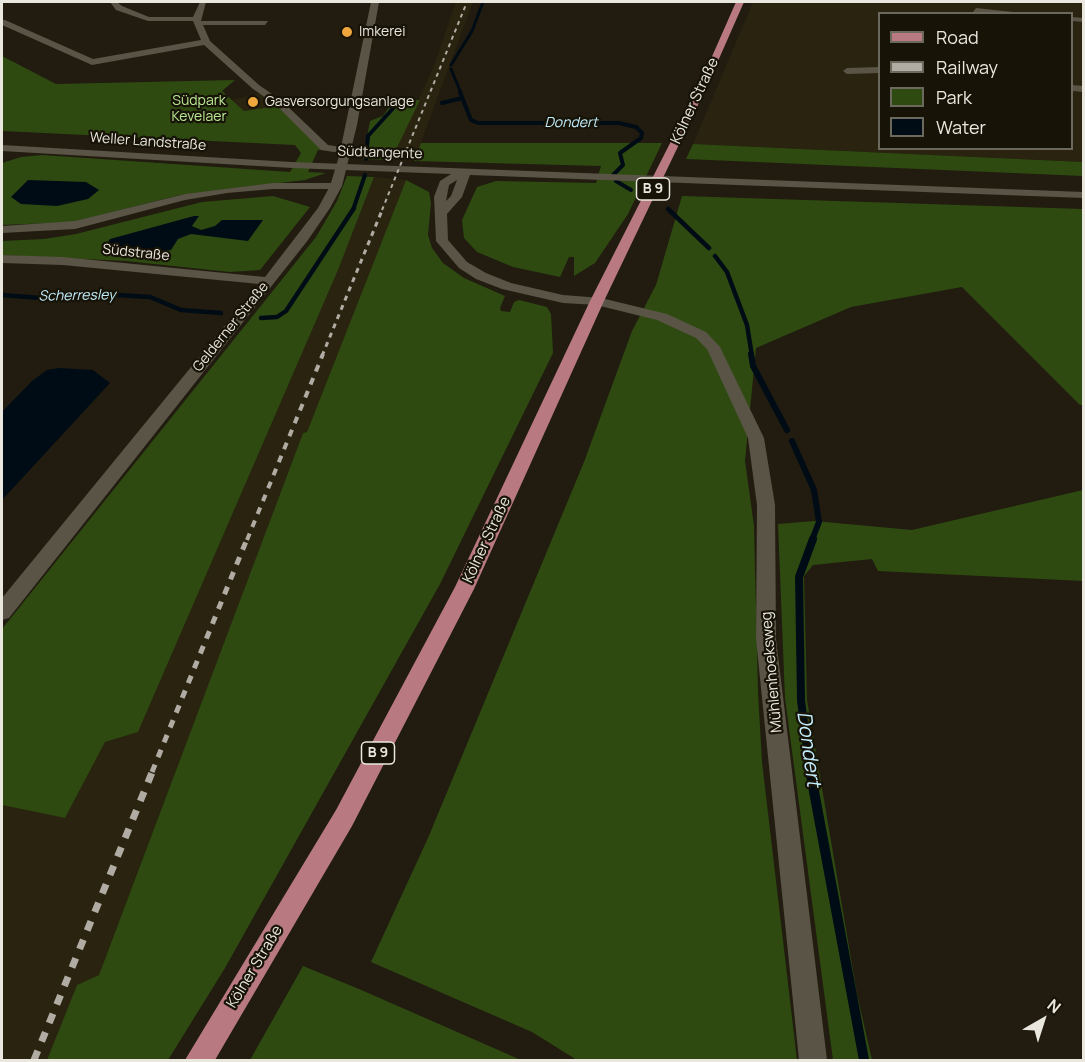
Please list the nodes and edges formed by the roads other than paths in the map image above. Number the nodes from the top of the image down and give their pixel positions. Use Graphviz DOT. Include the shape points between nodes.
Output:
graph roads {
  1 [pos="114,2"];
  2 [pos="203,2"];
  3 [pos="375,2"];
  4 [pos="740,2"];
  5 [pos="974,2"];
  6 [pos="976,12"];
  7 [pos="196,21"];
  8 [pos="2,22"];
  9 [pos="265,23"];
  10 [pos="206,42"];
  11 [pos="878,70"];
  12 [pos="847,71"];
  13 [pos="3,149"];
  14 [pos="345,150"];
  15 [pos="292,165"];
  16 [pos="466,170"];
  17 [pos="429,181"];
  18 [pos="336,186"];
  19 [pos="1083,195"];
  20 [pos="441,213"];
  21 [pos="2,230"];
  22 [pos="2,259"];
  23 [pos="268,281"];
  24 [pos="597,302"];
  25 [pos="2,612"];
  26 [pos="199,1060"];
  27 [pos="813,1060"];
  1 -- 7 [label="street" via="118,8 148,19"];
  2 -- 7 [label="street"];
  3 -- 14 [label="street, Gelderner Straße"];
  4 -- 24 [label="main road, Kölner Straße / B 9"];
  5 -- 6 [label="street"];
  7 -- 9 [label="street"];
  7 -- 10 [label="street"];
  8 -- 10 [label="street" via="92,62"];
  10 -- 14 [label="street" via="279,103 325,148"];
  11 -- 12 [label="street"];
  13 -- 15 [label="street, Weller Landstraße"];
  14 -- 18 [label="street, Gelderner Straße"];
  15 -- 17 [label="street, Südtangente" via="370,168"];
  16 -- 17 [label="street, Südtangente"];
  16 -- 17 [label="street"];
  16 -- 19 [label="street, Südtangente"];
  16 -- 20 [label="street" via="456,197"];
  17 -- 20 [label="street"];
  18 -- 21 [label="street" via="227,190 185,196 75,225"];
  18 -- 23 [label="street, Gelderner Straße" via="304,237"];
  20 -- 24 [label="street, Mühlenhoeksweg" via="442,241 471,271 507,286"];
  22 -- 23 [label="street, Südstraße" via="63,261"];
  23 -- 25 [label="street, Gelderner Straße"];
  24 -- 26 [label="main road, Kölner Straße / B 9" via="459,599 344,818"];
  24 -- 27 [label="street, Mühlenhoeksweg" via="662,316 701,336 713,347 756,438 766,505 766,639"];
}
